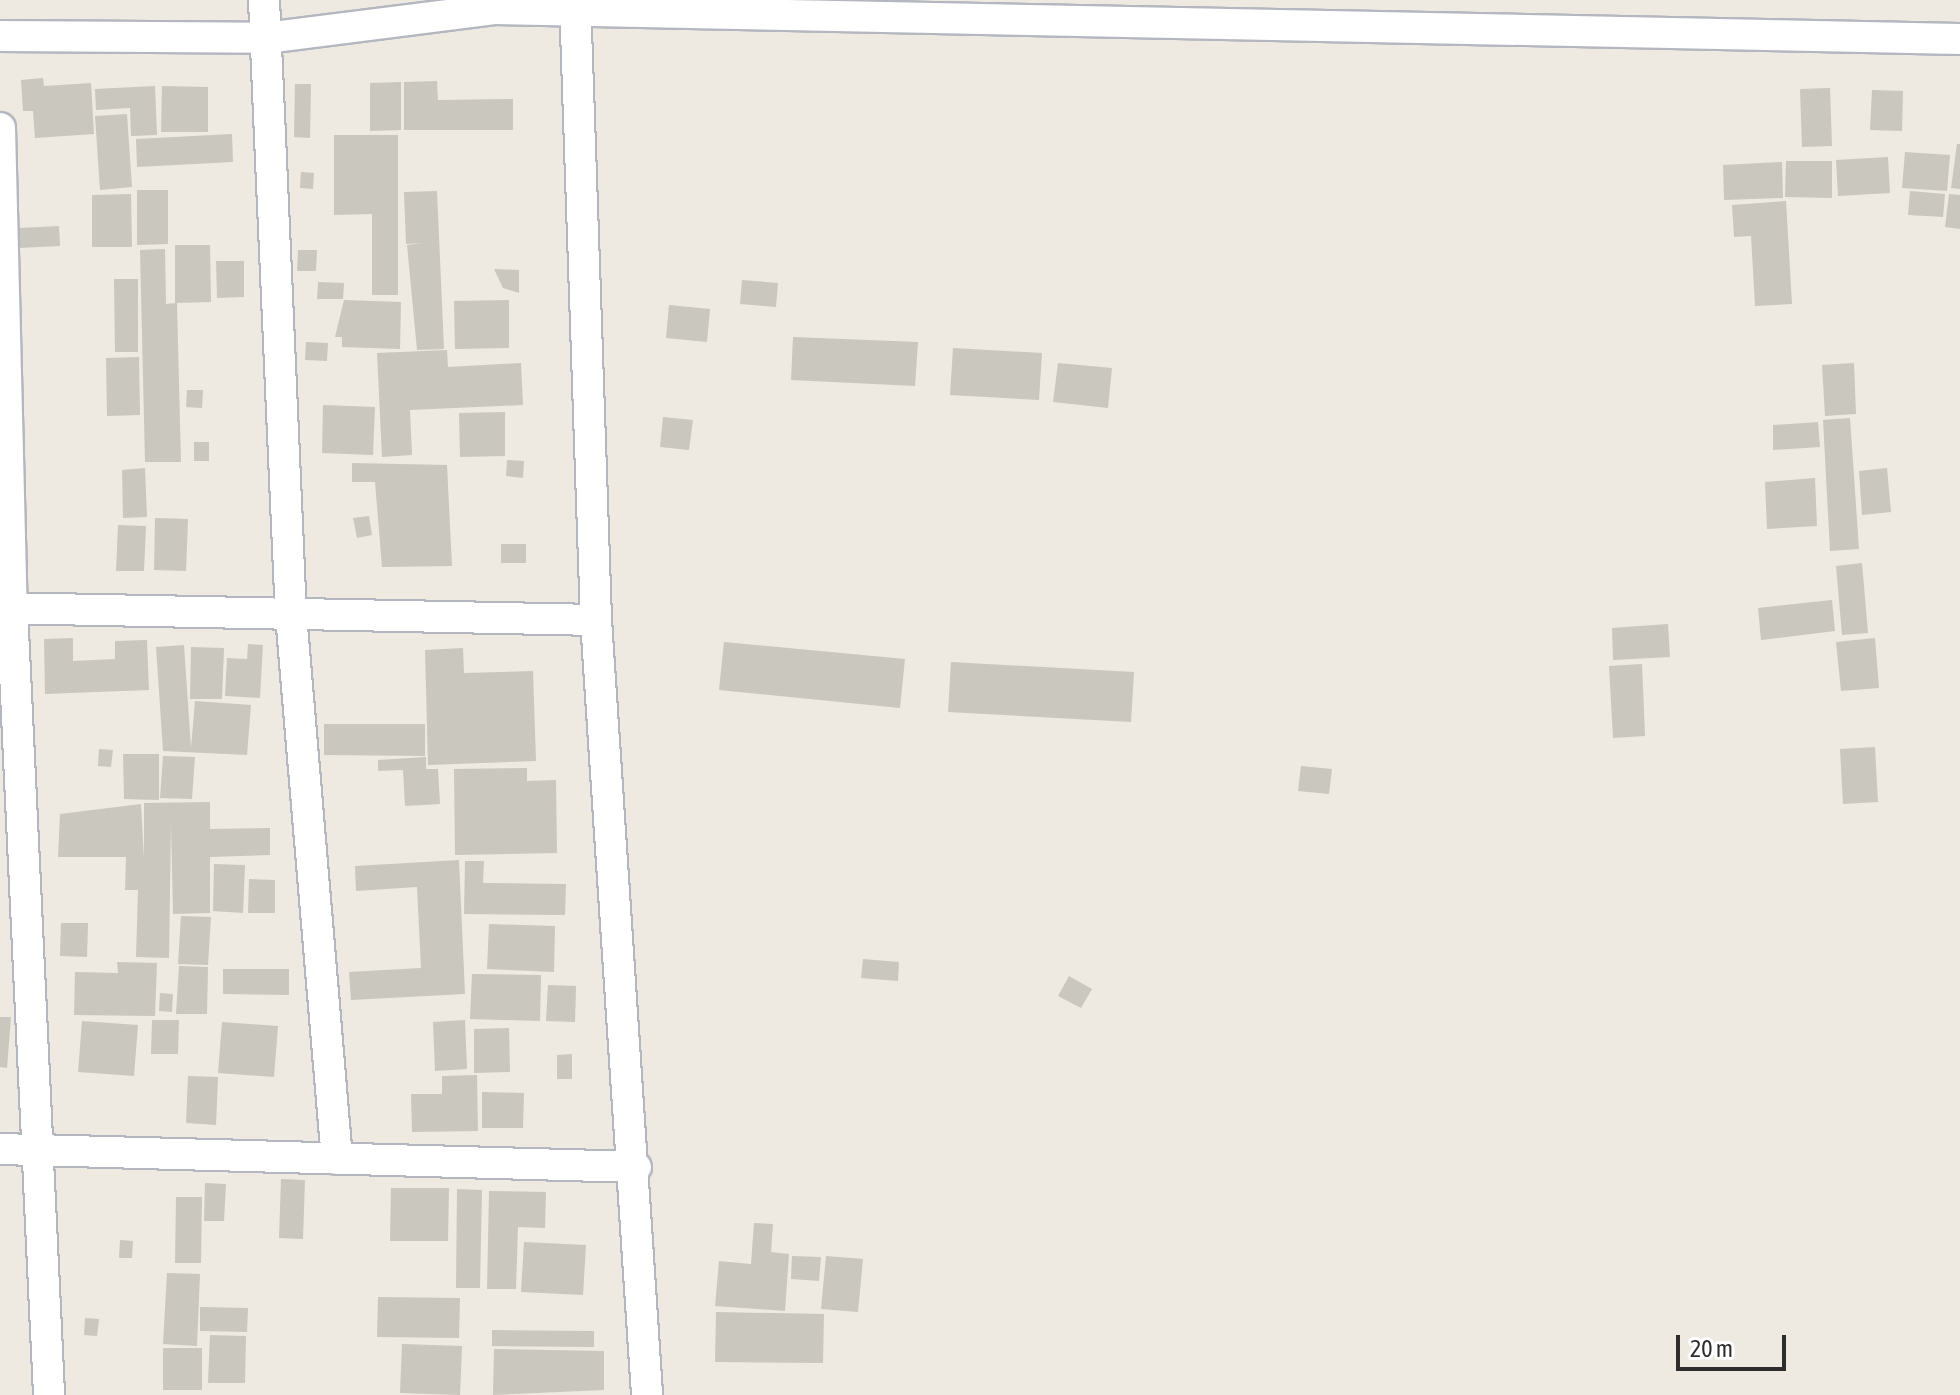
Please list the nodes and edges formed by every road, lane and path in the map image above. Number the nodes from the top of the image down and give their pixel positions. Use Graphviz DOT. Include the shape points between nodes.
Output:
graph roads {
  1 [pos="264,0"];
  2 [pos="575,5"];
  3 [pos="0,36"];
  4 [pos="266,38"];
  5 [pos="1960,39"];
  6 [pos="0,128"];
  7 [pos="6,609"];
  8 [pos="291,615"];
  9 [pos="596,620"];
  10 [pos="0,1149"];
  11 [pos="42,1151"];
  12 [pos="337,1159"];
  13 [pos="636,1167"];
  14 [pos="49,1395"];
  15 [pos="647,1395"];
  1 -- 4 [label="street"];
  2 -- 4 [label="street" via="494,9"];
  2 -- 5 [label="street"];
  2 -- 9 [label="street"];
  3 -- 4 [label="street"];
  4 -- 8 [label="street"];
  6 -- 7 [label="street"];
  7 -- 8 [label="street"];
  7 -- 11 [label="street"];
  8 -- 9 [label="street"];
  8 -- 12 [label="street"];
  9 -- 13 [label="street"];
  10 -- 11 [label="street"];
  11 -- 12 [label="street"];
  11 -- 14 [label="street"];
  12 -- 13 [label="street"];
  13 -- 15 [label="street"];
}
